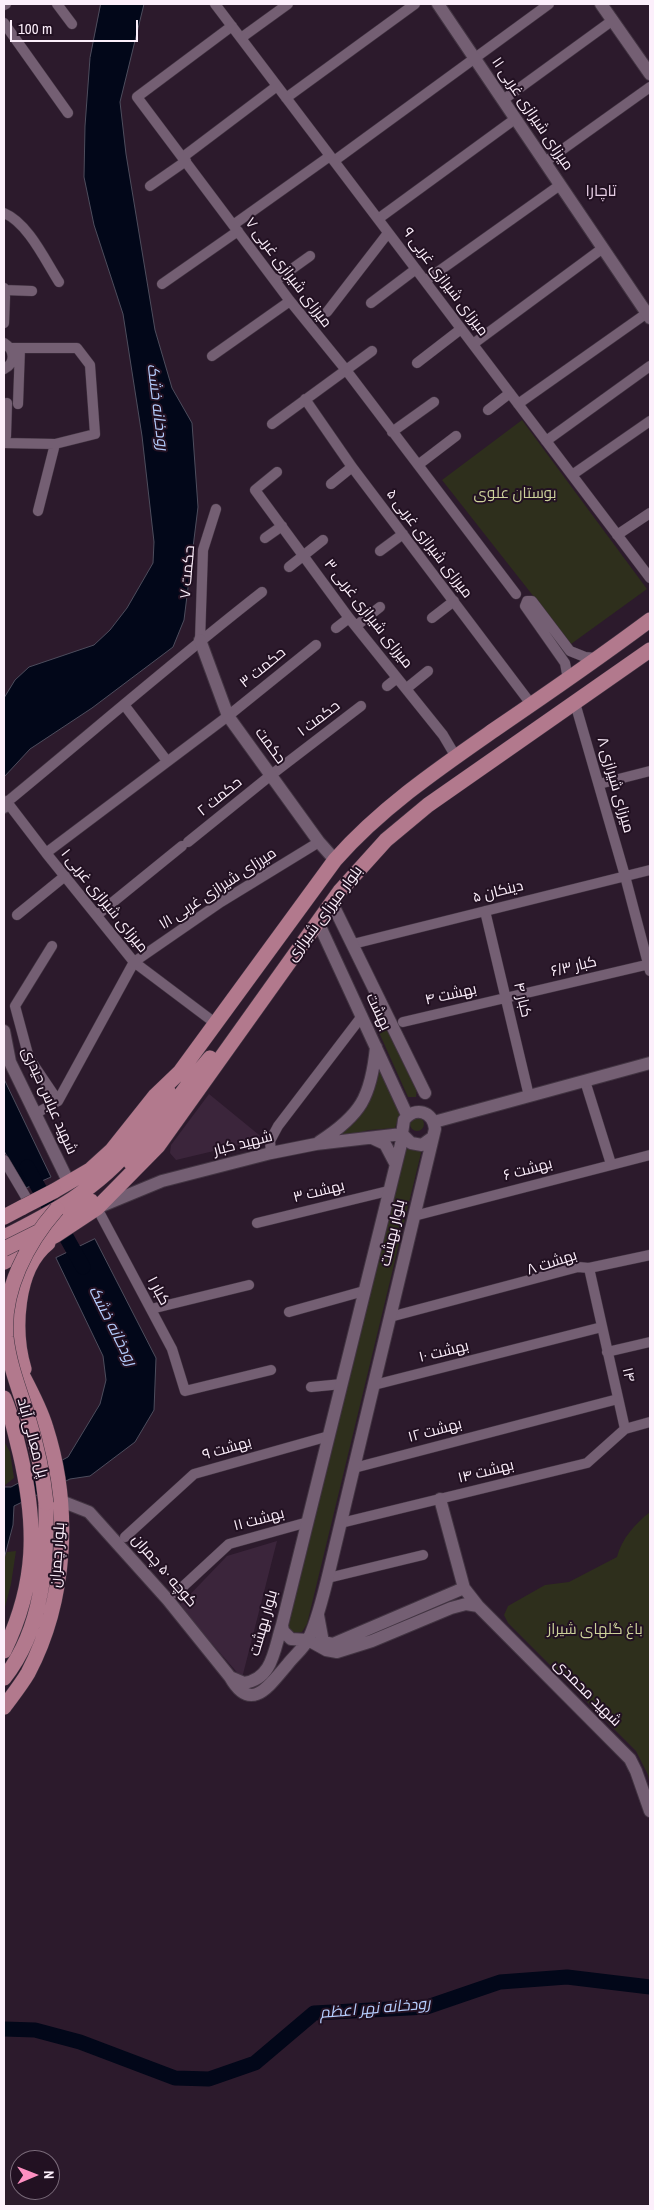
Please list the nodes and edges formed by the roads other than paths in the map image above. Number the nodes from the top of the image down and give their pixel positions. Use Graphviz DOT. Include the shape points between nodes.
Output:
graph roads {
  1 [pos="57,4"];
  2 [pos="215,4"];
  3 [pos="288,4"];
  4 [pos="415,4"];
  5 [pos="438,4"];
  6 [pos="549,4"];
  7 [pos="601,4"];
  8 [pos="612,20"];
  9 [pos="4,22"];
  10 [pos="72,24"];
  11 [pos="232,26"];
  12 [pos="241,38"];
  13 [pos="475,58"];
  14 [pos="650,74"];
  15 [pos="277,86"];
  16 [pos="650,87"];
  17 [pos="286,98"];
  18 [pos="503,100"];
  19 [pos="68,113"];
  20 [pos="515,119"];
  21 [pos="332,158"];
  22 [pos="184,159"];
  23 [pos="545,162"];
  24 [pos="560,185"];
  25 [pos="150,186"];
  26 [pos="4,203"];
  27 [pos="4,212"];
  28 [pos="15,218"];
  29 [pos="378,219"];
  30 [pos="235,228"];
  31 [pos="388,233"];
  32 [pos="603,248"];
  33 [pos="310,256"];
  34 [pos="416,269"];
  35 [pos="275,281"];
  36 [pos="425,281"];
  37 [pos="59,282"];
  38 [pos="162,284"];
  39 [pos="4,289"];
  40 [pos="32,291"];
  41 [pos="290,301"];
  42 [pos="371,303"];
  43 [pos="327,312"];
  44 [pos="649,315"];
  45 [pos="4,323"];
  46 [pos="461,329"];
  47 [pos="473,344"];
  48 [pos="11,346"];
  49 [pos="372,351"];
  50 [pos="212,356"];
  51 [pos="417,363"];
  52 [pos="650,366"];
  53 [pos="4,369"];
  54 [pos="346,370"];
  55 [pos="510,393"];
  56 [pos="305,399"];
  57 [pos="434,402"];
  58 [pos="13,404"];
  59 [pos="518,404"];
  60 [pos="488,410"];
  61 [pos="650,421"];
  62 [pos="272,424"];
  63 [pos="392,432"];
  64 [pos="456,436"];
  65 [pos="5,439"];
  66 [pos="546,441"];
  67 [pos="55,444"];
  68 [pos="418,466"];
  69 [pos="352,467"];
  70 [pos="277,472"];
  71 [pos="572,475"];
  72 [pos="331,484"];
  73 [pos="216,509"];
  74 [pos="38,511"];
  75 [pos="650,513"];
  76 [pos="282,526"];
  77 [pos="403,534"];
  78 [pos="617,535"];
  79 [pos="265,538"];
  80 [pos="323,540"];
  81 [pos="380,551"];
  82 [pos="304,555"];
  83 [pos="289,567"];
  84 [pos="650,578"];
  85 [pos="262,592"];
  86 [pos="516,594"];
  87 [pos="454,601"];
  88 [pos="380,607"];
  89 [pos="432,618"];
  90 [pos="650,620"];
  91 [pos="353,622"];
  92 [pos="336,628"];
  93 [pos="200,640"];
  94 [pos="316,644"];
  95 [pos="650,650"];
  96 [pos="595,658"];
  97 [pos="428,671"];
  98 [pos="398,678"];
  99 [pos="568,679"];
  100 [pos="387,686"];
  101 [pos="407,688"];
  102 [pos="575,703"];
  103 [pos="532,704"];
  104 [pos="125,706"];
  105 [pos="361,706"];
  106 [pos="228,716"];
  107 [pos="456,756"];
  108 [pos="167,761"];
  109 [pos="650,772"];
  110 [pos="271,775"];
  111 [pos="599,784"];
  112 [pos="6,804"];
  113 [pos="319,842"];
  114 [pos="46,853"];
  115 [pos="335,860"];
  116 [pos="650,870"];
  117 [pos="65,876"];
  118 [pos="626,876"];
  119 [pos="332,903"];
  120 [pos="485,911"];
  121 [pos="17,915"];
  122 [pos="96,915"];
  123 [pos="318,922"];
  124 [pos="353,944"];
  125 [pos="52,946"];
  126 [pos="134,962"];
  127 [pos="650,966"];
  128 [pos="269,990"];
  129 [pos="506,998"];
  130 [pos="362,1016"];
  131 [pos="402,1022"];
  132 [pos="215,1023"];
  133 [pos="4,1031"];
  134 [pos="376,1047"];
  135 [pos="650,1063"];
  136 [pos="186,1075"];
  137 [pos="586,1081"];
  138 [pos="424,1093"];
  139 [pos="529,1096"];
  140 [pos="58,1101"];
  141 [pos="35,1114"];
  142 [pos="407,1115"];
  143 [pos="434,1122"];
  144 [pos="403,1135"];
  145 [pos="433,1137"];
  146 [pos="372,1138"];
  147 [pos="316,1144"];
  148 [pos="271,1154"];
  149 [pos="650,1155"];
  150 [pos="4,1160"];
  151 [pos="395,1163"];
  152 [pos="611,1164"];
  153 [pos="69,1183"];
  154 [pos="388,1191"];
  155 [pos="27,1206"];
  156 [pos="97,1208"];
  157 [pos="57,1209"];
  158 [pos="414,1216"];
  159 [pos="4,1218"];
  160 [pos="256,1223"];
  161 [pos="51,1235"];
  162 [pos="4,1237"];
  163 [pos="650,1255"];
  164 [pos="4,1259"];
  165 [pos="589,1268"];
  166 [pos="249,1285"];
  167 [pos="364,1291"];
  168 [pos="150,1308"];
  169 [pos="289,1312"];
  170 [pos="389,1320"];
  171 [pos="602,1328"];
  172 [pos="4,1339"];
  173 [pos="650,1342"];
  174 [pos="607,1352"];
  175 [pos="271,1370"];
  176 [pos="342,1384"];
  177 [pos="374,1385"];
  178 [pos="311,1387"];
  179 [pos="32,1395"];
  180 [pos="4,1398"];
  181 [pos="618,1399"];
  182 [pos="650,1422"];
  183 [pos="625,1428"];
  184 [pos="329,1436"];
  185 [pos="354,1468"];
  186 [pos="55,1498"];
  187 [pos="440,1499"];
  188 [pos="308,1522"];
  189 [pos="341,1523"];
  190 [pos="125,1537"];
  191 [pos="423,1556"];
  192 [pos="328,1578"];
  193 [pos="464,1588"];
  194 [pos="176,1593"];
  195 [pos="478,1606"];
  196 [pos="317,1613"];
  197 [pos="282,1625"];
  198 [pos="308,1640"];
  199 [pos="4,1651"];
  200 [pos="230,1677"];
  201 [pos="4,1678"];
  202 [pos="4,1707"];
  203 [pos="650,1812"];
  1 -- 10 [label="street"];
  2 -- 11 [label="street, میرزای شیرازی غربی ۹"];
  3 -- 12 [label="street"];
  4 -- 17 [label="street"];
  5 -- 13 [label="street, میرزای شیرازی غربی ۱۱"];
  6 -- 13 [label="street"];
  7 -- 8 [label="street"];
  8 -- 14 [label="street"];
  8 -- 18 [label="street"];
  9 -- 19 [label="street"];
  11 -- 12 [label="street, میرزای شیرازی غربی ۹"];
  11 -- 22 [label="street, ۷ میرزای شیرازی غربی" via="138,97"];
  12 -- 15 [label="street, میرزای شیرازی غربی ۹"];
  13 -- 18 [label="street, میرزای شیرازی غربی ۱۱"];
  13 -- 21 [label="street"];
  15 -- 17 [label="street, میرزای شیرازی غربی ۹"];
  15 -- 22 [label="street"];
  16 -- 23 [label="street"];
  17 -- 21 [label="street, میرزای شیرازی غربی ۹"];
  18 -- 20 [label="street, میرزای شیرازی غربی ۱۱"];
  20 -- 23 [label="street, میرزای شیرازی غربی ۱۱"];
  20 -- 29 [label="street"];
  21 -- 29 [label="street, میرزای شیرازی غربی ۹"];
  21 -- 30 [label="street" via="279,192"];
  22 -- 25 [label="street"];
  22 -- 30 [label="street, ۷ میرزای شیرازی غربی"];
  23 -- 24 [label="street, میرزای شیرازی غربی ۱۱"];
  24 -- 32 [label="street, میرزای شیرازی غربی ۱۱"];
  24 -- 36 [label="street"];
  26 -- 28 [label="street"];
  27 -- 28 [label="street"];
  28 -- 37 [label="street"];
  29 -- 31 [label="street, میرزای شیرازی غربی ۹"];
  30 -- 35 [label="street, ۷ میرزای شیرازی غربی"];
  30 -- 38 [label="street"];
  31 -- 34 [label="street, میرزای شیرازی غربی ۹"];
  31 -- 43 [label="street"];
  32 -- 44 [label="street, میرزای شیرازی غربی ۱۱"];
  32 -- 47 [label="street"];
  33 -- 35 [label="street"];
  34 -- 36 [label="street, میرزای شیرازی غربی ۹"];
  34 -- 42 [label="street"];
  35 -- 41 [label="street, ۷ میرزای شیرازی غربی"];
  36 -- 46 [label="street, میرزای شیرازی غربی ۹"];
  39 -- 40 [label="street"];
  39 -- 45 [label="street"];
  41 -- 50 [label="street"];
  41 -- 54 [label="street, ۷ میرزای شیرازی غربی"];
  44 -- 59 [label="street"];
  46 -- 47 [label="street, میرزای شیرازی غربی ۹"];
  46 -- 51 [label="street"];
  47 -- 55 [label="street, میرزای شیرازی غربی ۹"];
  48 -- 53 [label="street" via="12,360"];
  48 -- 58 [label="street"];
  48 -- 67 [label="street" via="77,348 90,365 94,434"];
  49 -- 54 [label="street"];
  52 -- 66 [label="street"];
  54 -- 56 [label="street"];
  54 -- 63 [label="street, ۷ میرزای شیرازی غربی"];
  55 -- 59 [label="street, میرزای شیرازی غربی ۹"];
  55 -- 60 [label="street"];
  56 -- 62 [label="street"];
  56 -- 69 [label="street, ۵ میرزای شیرازی غربی"];
  57 -- 63 [label="street"];
  58 -- 65 [label="street"];
  59 -- 66 [label="street, میرزای شیرازی غربی ۹"];
  61 -- 71 [label="street"];
  63 -- 68 [label="street, ۷ میرزای شیرازی غربی"];
  64 -- 68 [label="street"];
  65 -- 67 [label="street"];
  66 -- 71 [label="street, میرزای شیرازی غربی ۹"];
  67 -- 74 [label="street"];
  68 -- 86 [label="street, ۷ میرزای شیرازی غربی"];
  69 -- 72 [label="street"];
  69 -- 77 [label="street, ۵ میرزای شیرازی غربی"];
  70 -- 76 [label="street, ۳ میرزای شیرازی غربی" via="256,490"];
  71 -- 78 [label="street, میرزای شیرازی غربی ۹"];
  73 -- 93 [label="street, ۷ حکمت" via="203,550"];
  75 -- 78 [label="street"];
  76 -- 79 [label="street"];
  76 -- 82 [label="street, ۳ میرزای شیرازی غربی"];
  77 -- 81 [label="street"];
  77 -- 87 [label="street, ۵ میرزای شیرازی غربی"];
  78 -- 84 [label="street, میرزای شیرازی غربی ۹"];
  80 -- 82 [label="street"];
  82 -- 83 [label="street"];
  82 -- 91 [label="street, ۳ میرزای شیرازی غربی"];
  85 -- 93 [label="street"];
  87 -- 89 [label="street"];
  87 -- 103 [label="street, ۵ میرزای شیرازی غربی"];
  88 -- 91 [label="street"];
  90 -- 96 [label="main road, بلوار میرزای شیرازی"];
  91 -- 92 [label="street"];
  91 -- 98 [label="street, ۳ میرزای شیرازی غربی"];
  93 -- 104 [label="street"];
  93 -- 106 [label="street, حکمت"];
  94 -- 106 [label="street, ۳ حکمت"];
  95 -- 102 [label="main road, بلوار میرزای شیرازی"];
  96 -- 99 [label="main road, بلوار میرزای شیرازی"];
  96 -- 99 [label="street" via="570,651 532,601 527,601 525,606 566,663"];
  97 -- 101 [label="street"];
  98 -- 100 [label="street"];
  98 -- 101 [label="street, ۳ میرزای شیرازی غربی"];
  99 -- 103 [label="main road, بلوار میرزای شیرازی"];
  101 -- 107 [label="street, ۳ میرزای شیرازی غربی"];
  102 -- 111 [label="street, ۸ میرزای شیرازی"];
  102 -- 119 [label="main road, بلوار میرزای شیرازی" via="408,820 371,856"];
  103 -- 107 [label="main road, بلوار میرزای شیرازی"];
  104 -- 108 [label="street"];
  104 -- 112 [label="street"];
  105 -- 110 [label="street, ۱ حکمت"];
  106 -- 108 [label="street, ۳ حکمت"];
  106 -- 110 [label="street, حکمت"];
  107 -- 115 [label="main road, بلوار میرزای شیرازی" via="394,802"];
  108 -- 114 [label="street, ۳ حکمت"];
  109 -- 111 [label="street"];
  110 -- 113 [label="street, حکمت"];
  110 -- 122 [label="street, ۲ حکمت"];
  111 -- 118 [label="street, ۸ میرزای شیرازی"];
  112 -- 114 [label="street, ۱ میرزای شیرازی غربی"];
  113 -- 115 [label="street, حکمت"];
  113 -- 126 [label="street, ۱/۱ میرزای شیرازی غربی"];
  114 -- 117 [label="street, ۱ میرزای شیرازی غربی"];
  115 -- 132 [label="main road, بلوار میرزای شیرازی"];
  116 -- 118 [label="street, ۵ دینکان"];
  117 -- 121 [label="street"];
  117 -- 122 [label="street, ۱ میرزای شیرازی غربی"];
  118 -- 120 [label="street, ۵ دینکان"];
  118 -- 127 [label="street, ۸ میرزای شیرازی"];
  119 -- 123 [label="main road, بلوار میرزای شیرازی"];
  119 -- 124 [label="street"];
  120 -- 124 [label="street, ۵ دینکان"];
  120 -- 129 [label="street, ۴ کبار"];
  122 -- 126 [label="street, ۱ میرزای شیرازی غربی"];
  123 -- 128 [label="main road, بلوار میرزای شیرازی"];
  123 -- 130 [label="street, بهشت"];
  124 -- 138 [label="street"];
  125 -- 140 [label="street" via="15,1006 29,1058"];
  126 -- 132 [label="street, ۱ میرزای شیرازی غربی"];
  126 -- 140 [label="street"];
  127 -- 129 [label="street, ۶/۳ کبار"];
  128 -- 136 [label="main road"];
  128 -- 156 [label="main road, بلوار میرزای شیرازی" via="158,1146"];
  129 -- 131 [label="street, ۴ بهشت"];
  129 -- 139 [label="street, ۴ کبار"];
  130 -- 134 [label="street, بهشت"];
  130 -- 148 [label="street" via="278,1126 270,1141"];
  132 -- 136 [label="main road, بلوار میرزای شیرازی"];
  133 -- 141 [label="street, شهید عباس حیدری" via="10,1062"];
  134 -- 142 [label="street, بهشت"];
  134 -- 147 [label="street" via="364,1101 340,1129"];
  135 -- 137 [label="street"];
  136 -- 153 [label="main road, بلوار میرزای شیرازی" via="150,1102 112,1150"];
  136 -- 157 [label="main road" via="133,1146 106,1175"];
  136 -- 161 [label="main road" via="135,1158"];
  137 -- 139 [label="street"];
  137 -- 152 [label="street"];
  139 -- 143 [label="street"];
  140 -- 141 [label="street"];
  141 -- 153 [label="street, شهید عباس حیدری"];
  142 -- 143 [label="street" via="423,1112"];
  142 -- 144 [label="street" via="402,1125"];
  143 -- 145 [label="street"];
  144 -- 145 [label="street" via="416,1145 427,1143"];
  144 -- 146 [label="street, شهید کبار"];
  144 -- 151 [label="street, بلوار بهشت"];
  145 -- 158 [label="street, بلوار بهشت"];
  146 -- 147 [label="street, شهید کبار"];
  146 -- 151 [label="street" via="385,1144"];
  147 -- 148 [label="street, شهید کبار"];
  148 -- 156 [label="street, شهید کبار" via="162,1181"];
  149 -- 152 [label="street, ۶ بهشت"];
  150 -- 155 [label="street"];
  151 -- 154 [label="street, بلوار بهشت"];
  152 -- 158 [label="street, ۶ بهشت"];
  153 -- 155 [label="main road, بلوار میرزای شیرازی, bridge"];
  154 -- 160 [label="street, ۳ بهشت"];
  154 -- 167 [label="street, بلوار بهشت"];
  155 -- 159 [label="main road, بلوار میرزای شیرازی"];
  156 -- 161 [label="main road, بلوار میرزای شیرازی"];
  156 -- 168 [label="street, ۱ کبار"];
  157 -- 162 [label="main road"];
  157 -- 186 [label="main road, پل معالی آباد, bridge" via="24,1257 6,1317 8,1349 39,1456"];
  158 -- 170 [label="street, بلوار بهشت"];
  161 -- 164 [label="main road, bridge"];
  161 -- 179 [label="main road, بلوار چمران" via="31,1264 18,1311 22,1362"];
  163 -- 165 [label="street, ۸ بهشت"];
  165 -- 170 [label="street, ۸ بهشت" via="582,1273"];
  165 -- 171 [label="street, ۱۴"];
  166 -- 168 [label="street"];
  167 -- 169 [label="street"];
  167 -- 176 [label="street, بلوار بهشت"];
  168 -- 175 [label="street, ۱ کبار" via="172,1349 185,1391"];
  170 -- 177 [label="street, بلوار بهشت"];
  171 -- 174 [label="street, ۱۴"];
  171 -- 177 [label="street, ۱۰ بهشت"];
  172 -- 179 [label="main road, بلوار چمران"];
  173 -- 174 [label="street"];
  174 -- 181 [label="street, ۱۴"];
  176 -- 178 [label="street"];
  176 -- 184 [label="street, بلوار بهشت"];
  177 -- 185 [label="street, بلوار بهشت"];
  179 -- 186 [label="main road, بلوار چمران" via="46,1426 55,1459"];
  180 -- 199 [label="main road, بلوار چمران" via="25,1474 32,1539 30,1568 17,1623"];
  181 -- 183 [label="street, ۱۴"];
  181 -- 185 [label="street, ۱۲ بهشت"];
  182 -- 183 [label="street"];
  183 -- 187 [label="street, ۱۴ بهشت" via="587,1463"];
  184 -- 188 [label="street, بلوار بهشت"];
  184 -- 190 [label="street, ۹ بهشت" via="194,1474"];
  185 -- 189 [label="street, بلوار بهشت"];
  186 -- 200 [label="street, کوچه ۵۰ چمران" via="89,1512 168,1600"];
  186 -- 201 [label="main road" via="41,1594 23,1647"];
  186 -- 202 [label="main road, بلوار چمران" via="60,1556 56,1595 44,1637 27,1674"];
  187 -- 189 [label="street, ۱۴ بهشت"];
  187 -- 193 [label="street, شهید محمدی"];
  188 -- 194 [label="street, ۱۱ بهشت" via="229,1544"];
  188 -- 197 [label="street, بلوار بهشت"];
  189 -- 192 [label="street, بلوار بهشت"];
  191 -- 192 [label="street"];
  192 -- 196 [label="street, بلوار بهشت"];
  193 -- 195 [label="street, شهید محمدی"];
  193 -- 196 [label="street" via="333,1644 323,1642"];
  195 -- 198 [label="street" via="466,1604 451,1608 337,1652"];
  195 -- 203 [label="street, شهید محمدی" via="630,1758"];
  196 -- 198 [label="street, بلوار بهشت"];
  197 -- 198 [label="street" via="291,1639"];
  197 -- 200 [label="street, بلوار بهشت" via="267,1672 252,1682 244,1683"];
  198 -- 200 [label="street, بلوار بهشت" via="260,1694 244,1694"];
}
